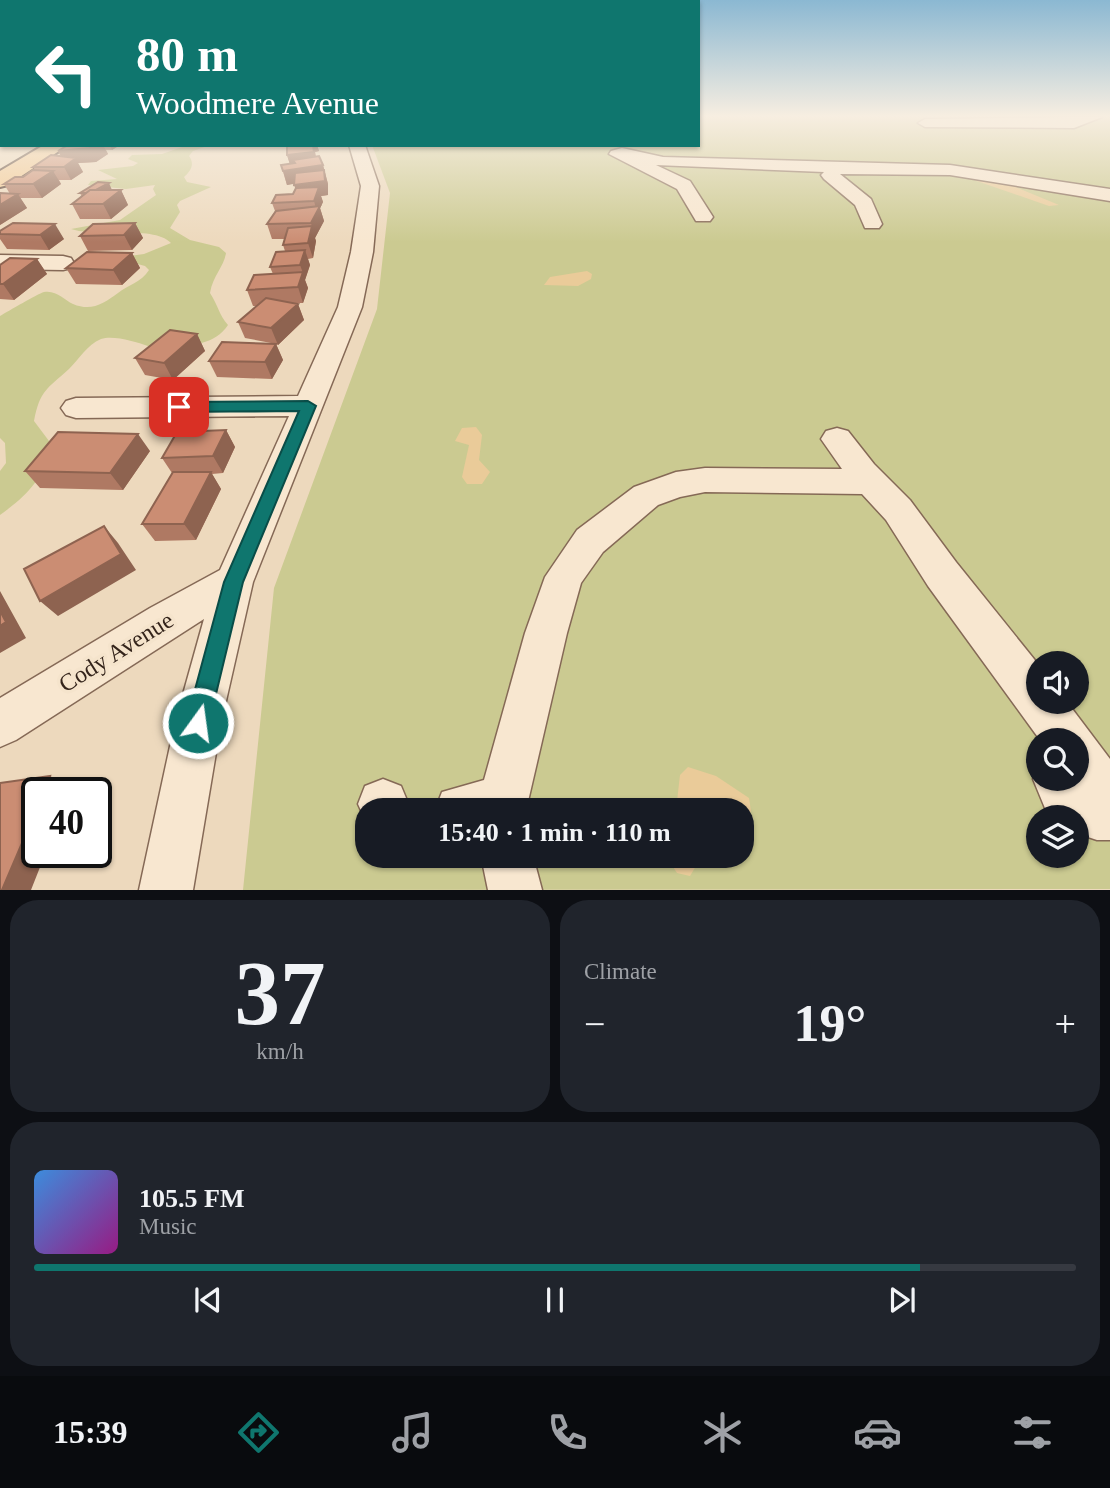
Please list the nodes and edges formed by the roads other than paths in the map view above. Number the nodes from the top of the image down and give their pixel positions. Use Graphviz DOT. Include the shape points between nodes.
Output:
graph roads {
  1 [pos="36,159"];
  2 [pos="361,159"];
  3 [pos="627,159"];
  4 [pos="647,159"];
  5 [pos="842,167"];
  6 [pos="0,180"];
  7 [pos="1110,195"];
  8 [pos="703,217"];
  9 [pos="872,224"];
  10 [pos="0,262"];
  11 [pos="63,263"];
  12 [pos="308,406"];
  13 [pos="76,408"];
  14 [pos="837,439"];
  15 [pos="872,482"];
  16 [pos="234,582"];
  17 [pos="1049,719"];
  18 [pos="0,724"];
  19 [pos="1089,770"];
  20 [pos="1061,791"];
  21 [pos="504,798"];
  22 [pos="1110,801"];
  23 [pos="1110,808"];
  24 [pos="510,868"];
  25 [pos="166,890"];
  26 [pos="515,890"];
  1 -- 6 [label="main road"];
  2 -- 12 [label="street" via="370,186 362,252 349,307"];
  3 -- 8 [label="street" via="684,185"];
  4 -- 5 [label="street"];
  5 -- 7 [label="street" via="961,171"];
  5 -- 9 [label="street" via="830,174 864,203"];
  10 -- 11 [label="street"];
  12 -- 13 [label="street"];
  12 -- 16 [label="street"];
  14 -- 15 [label="street"];
  15 -- 17 [label="street" via="898,510"];
  15 -- 21 [label="street" via="705,480 676,485 646,496 590,541 564,577 545,633"];
  16 -- 18 [label="street, Cody Avenue"];
  16 -- 25 [label="street" via="198,723"];
  19 -- 22 [label="street"];
  20 -- 23 [label="street" via="1073,806 1092,814 1107,816"];
  24 -- 26 [label="street"];
}
